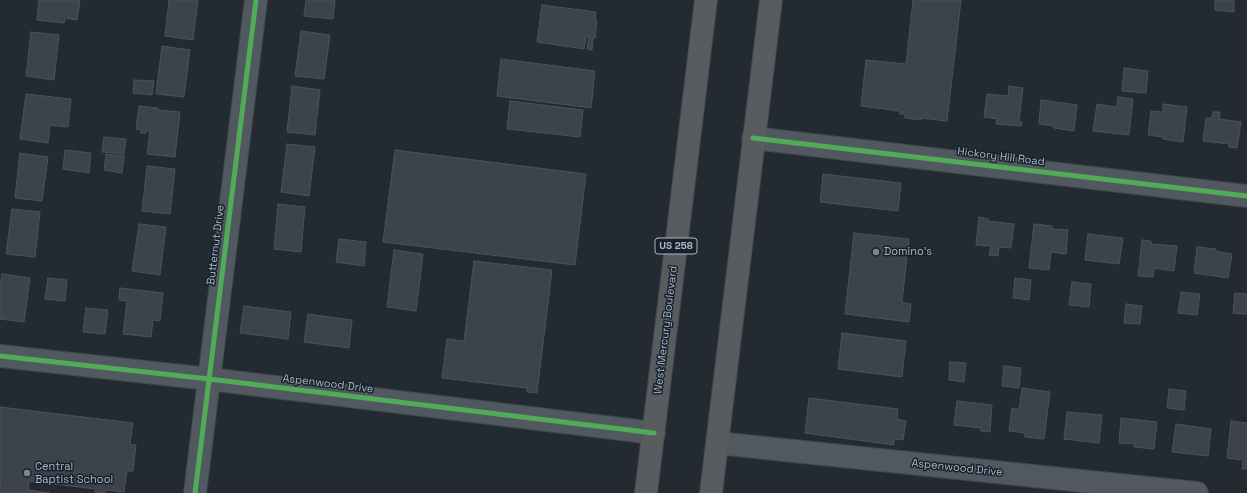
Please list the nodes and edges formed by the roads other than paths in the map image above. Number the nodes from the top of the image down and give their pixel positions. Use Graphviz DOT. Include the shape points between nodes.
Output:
graph roads {
  1 [pos="256,0"];
  2 [pos="706,0"];
  3 [pos="770,0"];
  4 [pos="754,138"];
  5 [pos="1247,196"];
  6 [pos="0,356"];
  7 [pos="209,379"];
  8 [pos="654,433"];
  9 [pos="717,443"];
  10 [pos="195,493"];
  11 [pos="646,493"];
  12 [pos="711,493"];
  13 [pos="1197,493"];
  1 -- 7 [label="street, Butternut Drive"];
  2 -- 8 [label="highway, West Mercury Boulevard / US 258"];
  3 -- 4 [label="highway"];
  4 -- 5 [label="street, Hickory Hill Road"];
  4 -- 9 [label="highway"];
  6 -- 7 [label="street, Aspenwood Drive"];
  7 -- 8 [label="street, Aspenwood Drive"];
  7 -- 10 [label="street, Butternut Drive"];
  8 -- 11 [label="highway, West Mercury Boulevard / US 258"];
  9 -- 12 [label="highway"];
  9 -- 13 [label="street, Aspenwood Drive"];
}
